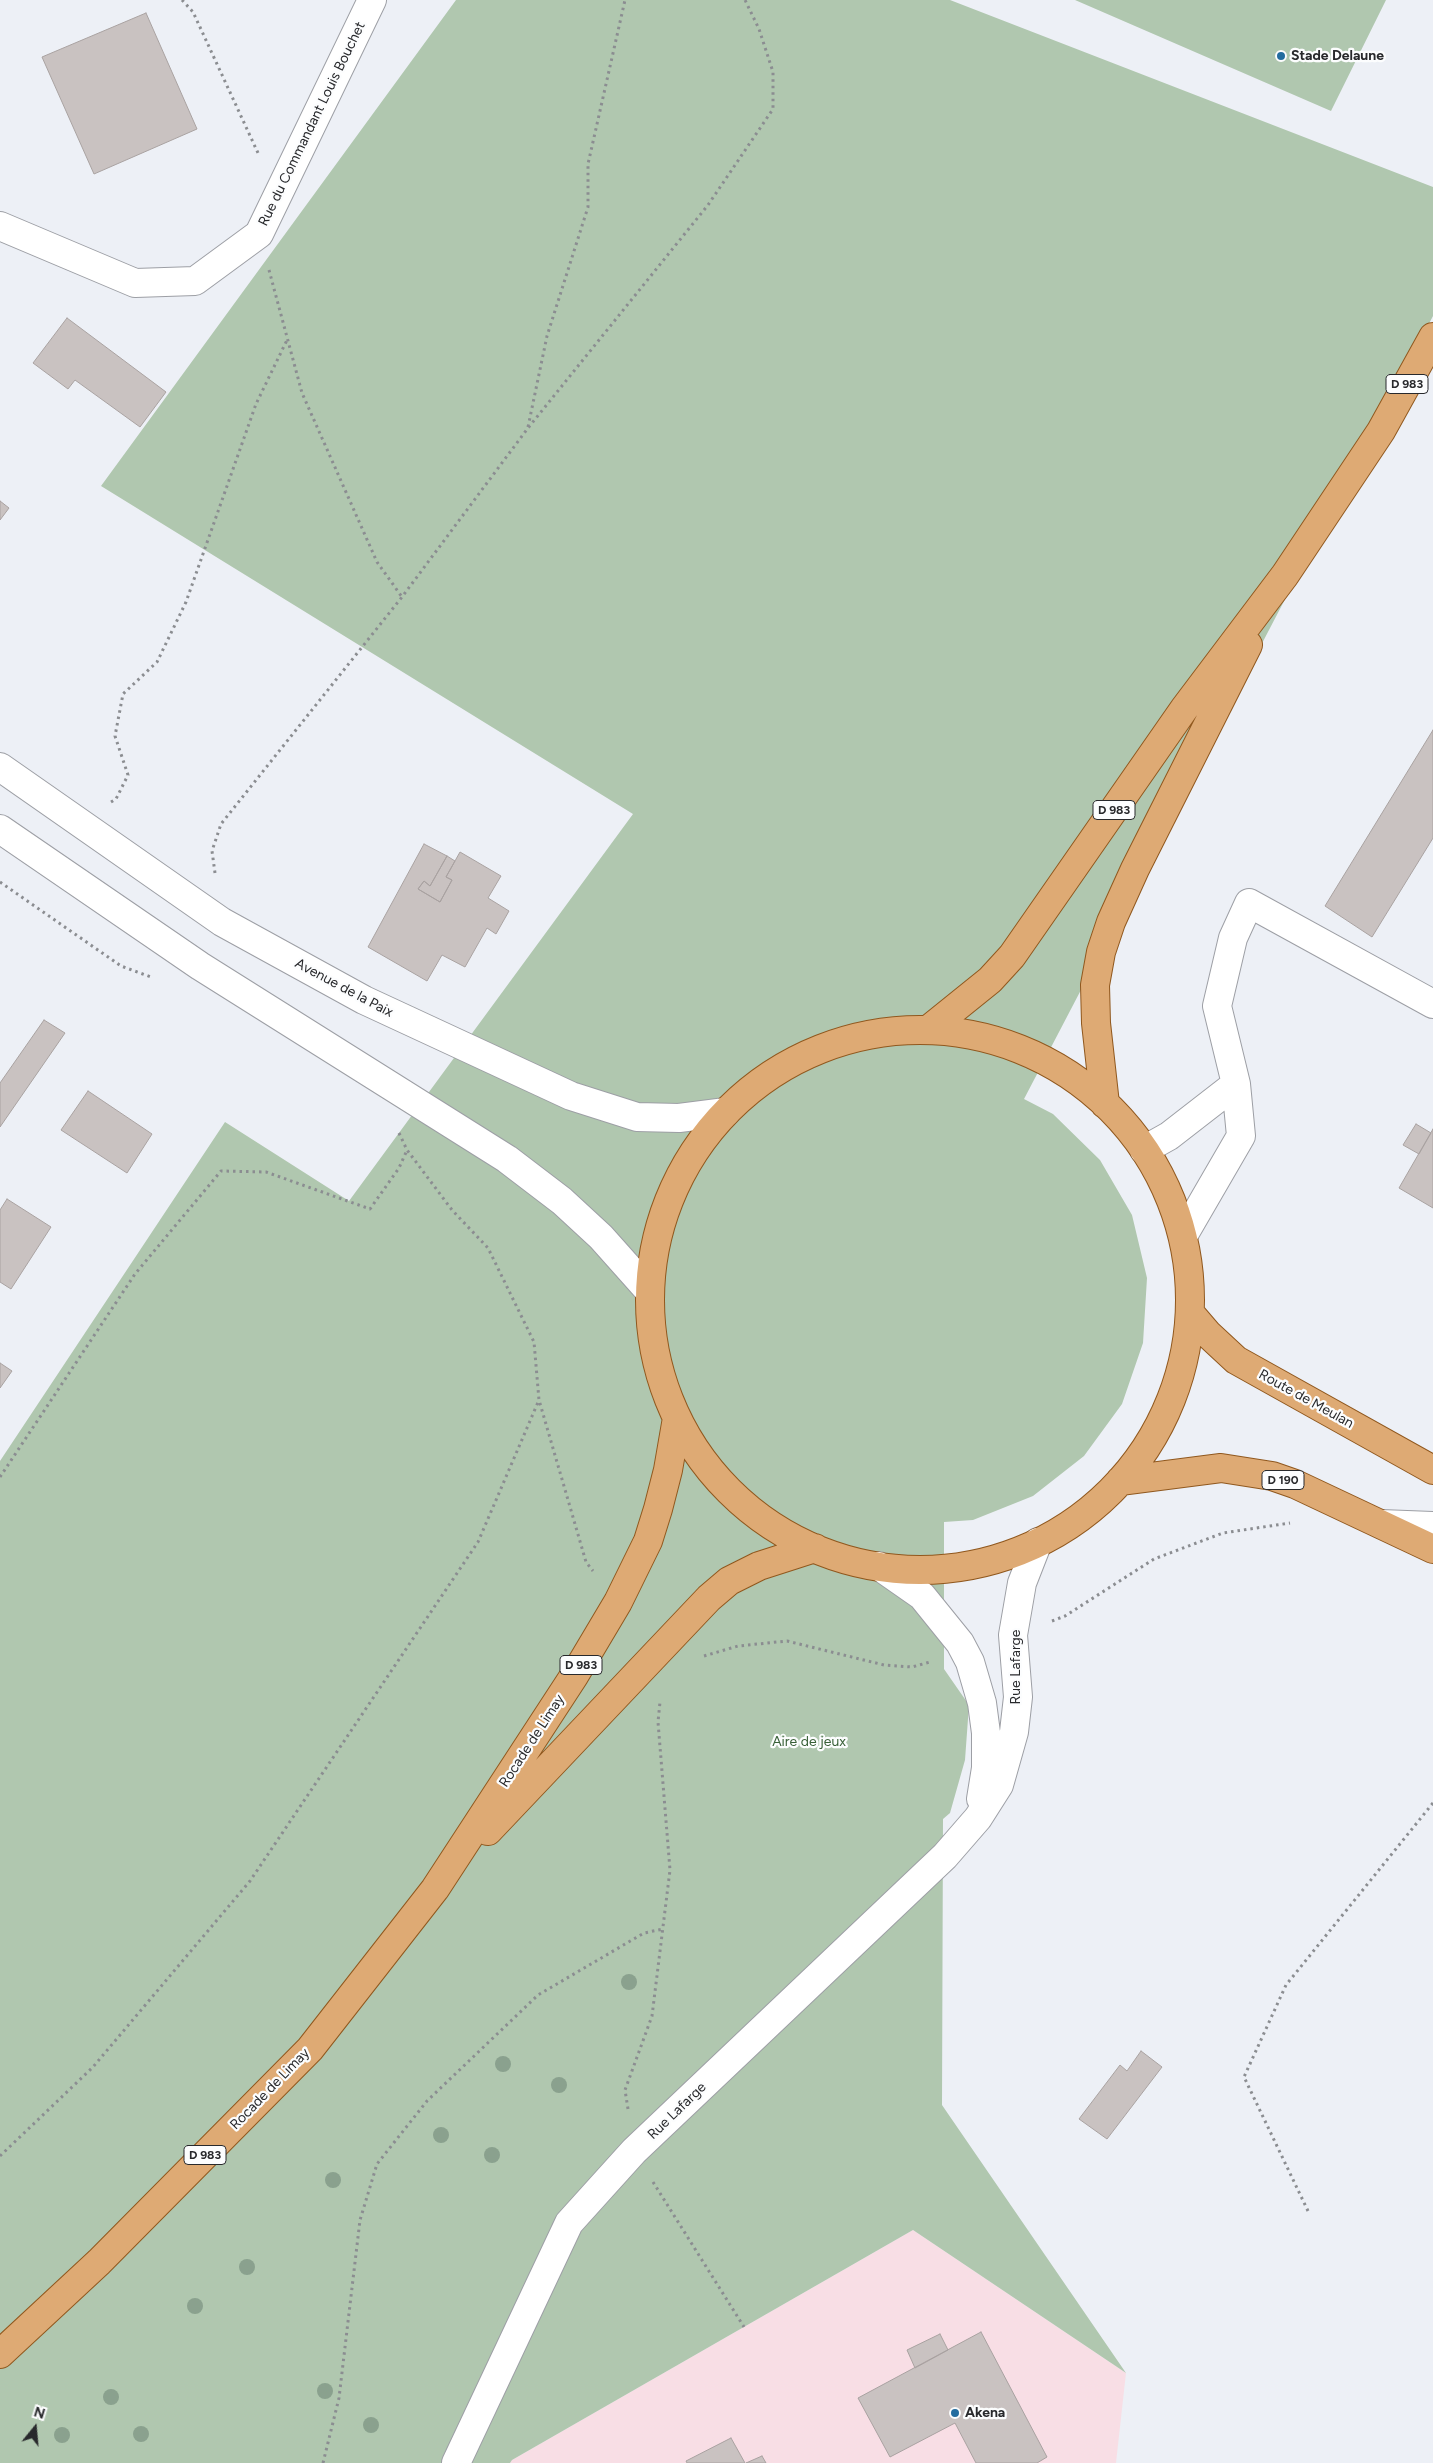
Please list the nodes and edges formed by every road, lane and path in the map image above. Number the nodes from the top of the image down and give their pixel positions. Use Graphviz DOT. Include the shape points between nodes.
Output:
graph roads {
  1 [pos="182,0"];
  2 [pos="372,0"];
  3 [pos="625,0"];
  4 [pos="745,0"];
  5 [pos="277,195"];
  6 [pos="0,226"];
  7 [pos="259,234"];
  8 [pos="1433,337"];
  9 [pos="287,340"];
  10 [pos="528,428"];
  11 [pos="1285,575"];
  12 [pos="402,597"];
  13 [pos="0,767"];
  14 [pos="81,821"];
  15 [pos="0,829"];
  16 [pos="0,882"];
  17 [pos="222,922"];
  18 [pos="157,980"];
  19 [pos="1433,1004"];
  20 [pos="928,1030"];
  21 [pos="1236,1084"];
  22 [pos="1106,1104"];
  23 [pos="726,1112"];
  24 [pos="396,1127"];
  25 [pos="407,1150"];
  26 [pos="1144,1150"];
  27 [pos="1182,1236"];
  28 [pos="650,1292"];
  29 [pos="1190,1313"];
  30 [pos="539,1400"];
  31 [pos="677,1418"];
  32 [pos="1433,1470"];
  33 [pos="0,1477"];
  34 [pos="1120,1481"];
  35 [pos="1292,1522"];
  36 [pos="1381,1524"];
  37 [pos="1433,1526"];
  38 [pos="1038,1542"];
  39 [pos="815,1548"];
  40 [pos="1433,1549"];
  41 [pos="879,1566"];
  42 [pos="618,1602"];
  43 [pos="1013,1635"];
  44 [pos="668,1639"];
  45 [pos="965,1652"];
  46 [pos="661,1694"];
  47 [pos="1433,1803"];
  48 [pos="978,1818"];
  49 [pos="435,1889"];
  50 [pos="663,1929"];
  51 [pos="634,2151"];
  52 [pos="0,2156"];
  53 [pos="1308,2211"];
  54 [pos="744,2327"];
  55 [pos="0,2354"];
  56 [pos="323,2463"];
  57 [pos="456,2463"];
  1 -- 5 [label="path" via="193,12"];
  2 -- 5 [label="street, Rue du Commandant Louis Bouchet"];
  3 -- 10 [label="path" via="588,164 588,207 547,336"];
  4 -- 10 [label="path" via="759,29 773,72 774,109 708,205"];
  5 -- 7 [label="street, Rue du Commandant Louis Bouchet"];
  6 -- 7 [label="street, Rue du Commandant Louis Bouchet" via="135,283 195,281"];
  7 -- 9 [label="path"];
  8 -- 11 [label="main road, D 983" via="1381,431"];
  9 -- 12 [label="path" via="302,393 377,562"];
  9 -- 14 [label="path" via="256,404 186,602 157,662 122,694 115,736 128,775 116,799"];
  10 -- 12 [label="path"];
  11 -- 20 [label="main road, D 983" via="1184,709 1012,956 990,980"];
  11 -- 22 [label="main road, D 983" via="1208,721 1111,922 1095,985 1096,1023"];
  12 -- 17 [label="path" via="221,824 212,851"];
  13 -- 14 [label="street, Avenue de la Paix"];
  14 -- 17 [label="street, Avenue de la Paix"];
  15 -- 28 [label="street" via="200,966 507,1159 601,1236"];
  16 -- 18 [label="path" via="121,966"];
  17 -- 23 [label="street, Avenue de la Paix" via="364,1000 571,1096 637,1117 679,1118"];
  19 -- 21 [label="street" via="1249,903 1233,938 1217,1006"];
  20 -- 22 [label="main road" via="972,1035 1024,1051 1072,1077"];
  20 -- 23 [label="main road" via="868,1035 813,1052 774,1072"];
  21 -- 26 [label="street" via="1169,1136"];
  21 -- 27 [label="street" via="1241,1136"];
  22 -- 26 [label="main road"];
  23 -- 28 [label="main road" via="698,1145 670,1195 657,1236"];
  24 -- 25 [label="path"];
  25 -- 30 [label="path" via="452,1210 488,1248 534,1342"];
  25 -- 33 [label="path" via="399,1168 370,1209 266,1172 221,1171 135,1274"];
  26 -- 27 [label="main road" via="1166,1188"];
  27 -- 29 [label="main road"];
  28 -- 31 [label="main road" via="657,1364"];
  29 -- 32 [label="main road, Route de Meulan" via="1236,1360"];
  29 -- 34 [label="main road" via="1184,1359 1173,1396 1153,1438"];
  30 -- 42 [label="path" via="586,1562"];
  30 -- 52 [label="path" via="478,1542 250,1881 93,2067"];
  31 -- 39 [label="main road" via="702,1459 734,1495 772,1525"];
  31 -- 42 [label="main road, Rocade de Limay / D 983" via="656,1517"];
  34 -- 36 [label="main road, D 190" via="1221,1468 1254,1473 1295,1484"];
  34 -- 38 [label="main road" via="1085,1514"];
  35 -- 43 [label="path" via="1223,1533 1154,1559 1065,1616"];
  36 -- 37 [label="street, D 190"];
  36 -- 40 [label="main road, D 190"];
  38 -- 41 [label="main road" via="967,1566 929,1570"];
  38 -- 43 [label="street, Rue Lafarge" via="1022,1583"];
  39 -- 41 [label="main road"];
  39 -- 44 [label="main road, Rocade de Limay / D 983" via="759,1566 729,1581"];
  41 -- 45 [label="street" via="922,1596"];
  42 -- 49 [label="main road, Rocade de Limay / D 983" via="574,1676"];
  43 -- 48 [label="street, Rue Lafarge" via="1018,1697 1014,1732 999,1785"];
  44 -- 45 [label="path" via="697,1658 738,1646 787,1641 884,1665 912,1667"];
  44 -- 49 [label="main road, Rocade de Limay / D 983"];
  45 -- 48 [label="street" via="982,1703 986,1733 986,1768"];
  46 -- 50 [label="path" via="658,1722 670,1870"];
  47 -- 53 [label="path" via="1286,1985 1244,2077"];
  48 -- 51 [label="street, Rue Lafarge" via="945,1856"];
  49 -- 55 [label="main road, Rocade de Limay / D 983" via="310,2049 100,2262"];
  50 -- 51 [label="path" via="652,2016 625,2090"];
  50 -- 56 [label="path" via="644,1933 538,1995 427,2100 377,2164 360,2220 340,2398"];
  51 -- 54 [label="path"];
  51 -- 57 [label="street, Rue Lafarge" via="569,2223"];
}
